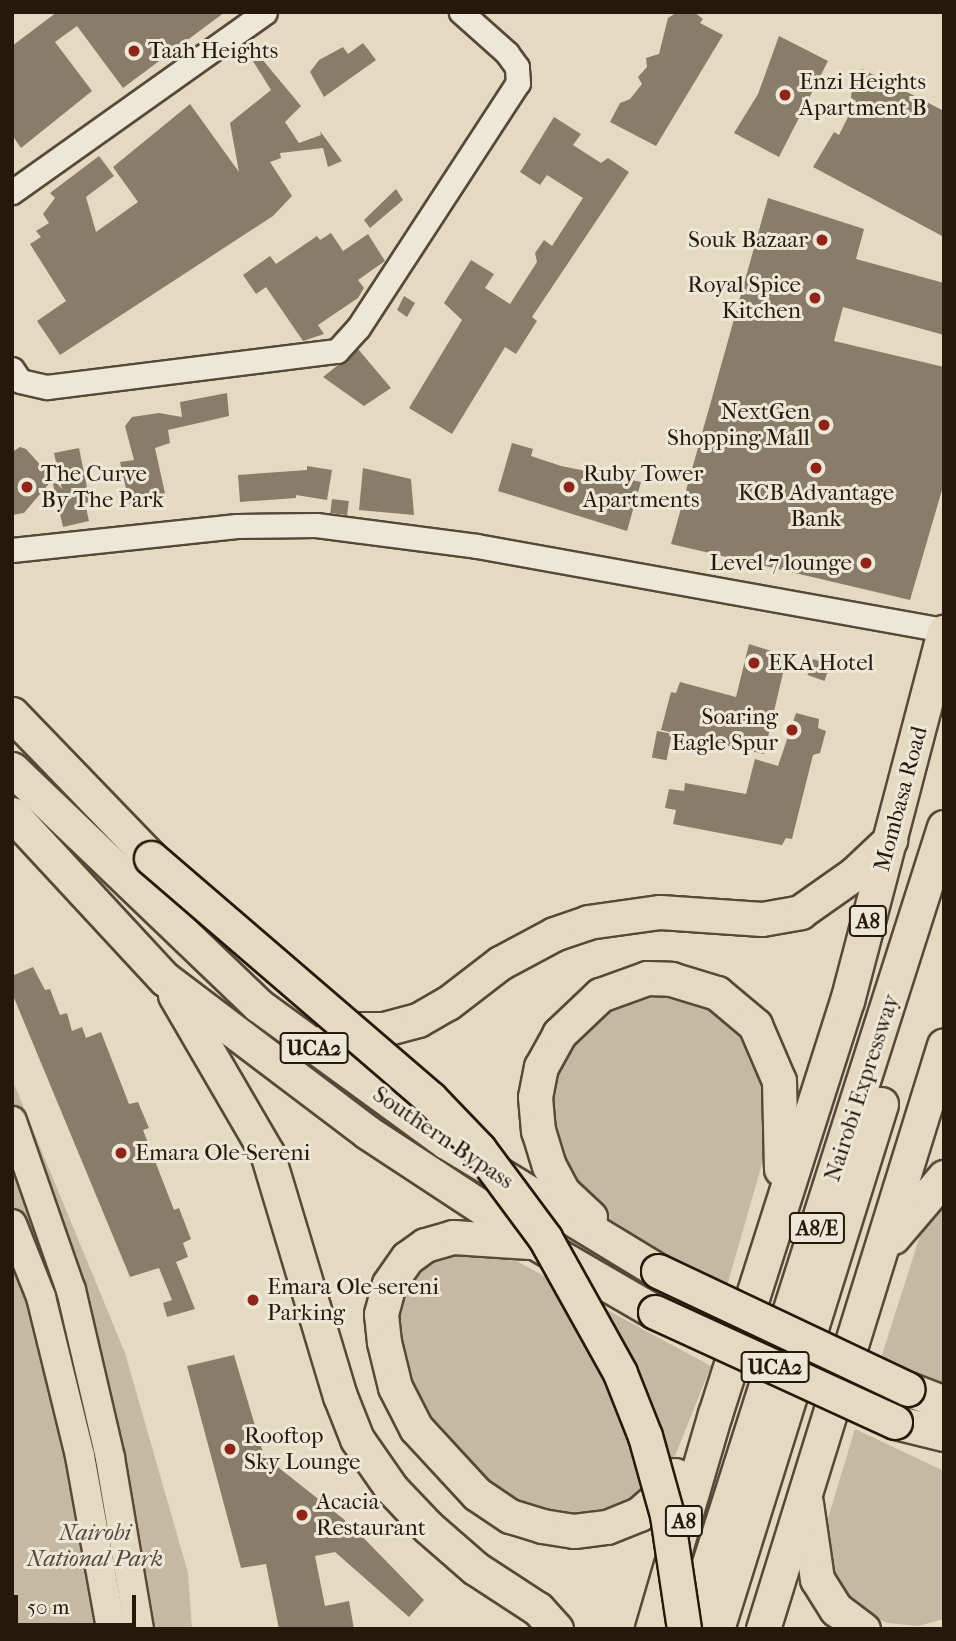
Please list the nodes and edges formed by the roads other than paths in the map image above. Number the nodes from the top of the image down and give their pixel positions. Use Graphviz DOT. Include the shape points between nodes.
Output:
graph roads {
  1 [pos="265,12"];
  2 [pos="461,12"];
  3 [pos="12,192"];
  4 [pos="12,369"];
  5 [pos="12,550"];
  6 [pos="944,631"];
  7 [pos="12,714"];
  8 [pos="12,769"];
  9 [pos="12,814"];
  10 [pos="944,827"];
  11 [pos="890,840"];
  12 [pos="944,902"];
  13 [pos="165,979"];
  14 [pos="258,1005"];
  15 [pos="944,1045"];
  16 [pos="12,1121"];
  17 [pos="944,1177"];
  18 [pos="780,1206"];
  19 [pos="12,1224"];
  20 [pos="536,1243"];
  21 [pos="877,1259"];
  22 [pos="645,1264"];
  23 [pos="71,1290"];
  24 [pos="41,1297"];
  25 [pos="944,1403"];
  26 [pos="715,1414"];
  27 [pos="944,1434"];
  28 [pos="805,1490"];
  29 [pos="111,1629"];
  30 [pos="139,1629"];
  31 [pos="556,1629"];
  32 [pos="652,1629"];
  33 [pos="686,1629"];
  34 [pos="717,1629"];
  35 [pos="763,1629"];
  36 [pos="863,1629"];
  1 -- 3 [label="street"];
  2 -- 4 [label="street" via="507,53 517,66 517,83 358,328 337,351 47,387 20,381"];
  5 -- 6 [label="street" via="237,526 306,524 491,549"];
  6 -- 11 [label="highway, Mombasa Road / A8"];
  7 -- 33 [label="highway, bridge" via="150,858 430,1098 479,1149 545,1238 620,1373 645,1436 667,1515"];
  8 -- 14 [label="highway, Southern Bypass / UCA2"];
  9 -- 13 [label="highway, Southern Bypass / UCA2"];
  10 -- 33 [label="highway, Nairobi Expressway / A8/E"];
  11 -- 14 [label="highway" via="844,882 800,912 762,919 649,913 588,922 500,963 449,1003 418,1020 384,1029 317,1028"];
  11 -- 18 [label="highway, Mombasa Road / A8" via="847,1001"];
  12 -- 34 [label="highway, Nairobi Expressway / A8/E"];
  13 -- 20 [label="highway, Southern Bypass / UCA2" via="367,1132"];
  13 -- 31 [label="highway" via="227,1077 267,1153 357,1439 391,1488 428,1527 475,1567 538,1609"];
  14 -- 22 [label="highway, Southern Bypass / UCA2" via="446,1142"];
  15 -- 21 [label="highway"];
  16 -- 23 [label="main road"];
  17 -- 21 [label="highway"];
  18 -- 22 [label="highway" via="783,1105 771,1056 755,1025 728,1001 671,979 628,983 600,995 559,1034 541,1067 535,1097 538,1131 564,1192"];
  18 -- 26 [label="highway, A8"];
  19 -- 24 [label="main road"];
  20 -- 26 [label="highway" via="453,1237 425,1245 407,1258 389,1284 381,1314 395,1387 416,1428 458,1476 510,1516 574,1531 607,1527 639,1514 662,1494"];
  20 -- 27 [label="highway, Southern Bypass / UCA2, bridge" via="655,1312 895,1422"];
  21 -- 28 [label="highway"];
  22 -- 25 [label="highway, Southern Bypass / UCA2, bridge"];
  23 -- 24 [label="main road"];
  23 -- 30 [label="main road" via="110,1458"];
  24 -- 29 [label="main road" via="80,1456"];
  26 -- 32 [label="highway, A8"];
  28 -- 35 [label="highway"];
  28 -- 36 [label="highway" via="817,1578 836,1609"];
}
